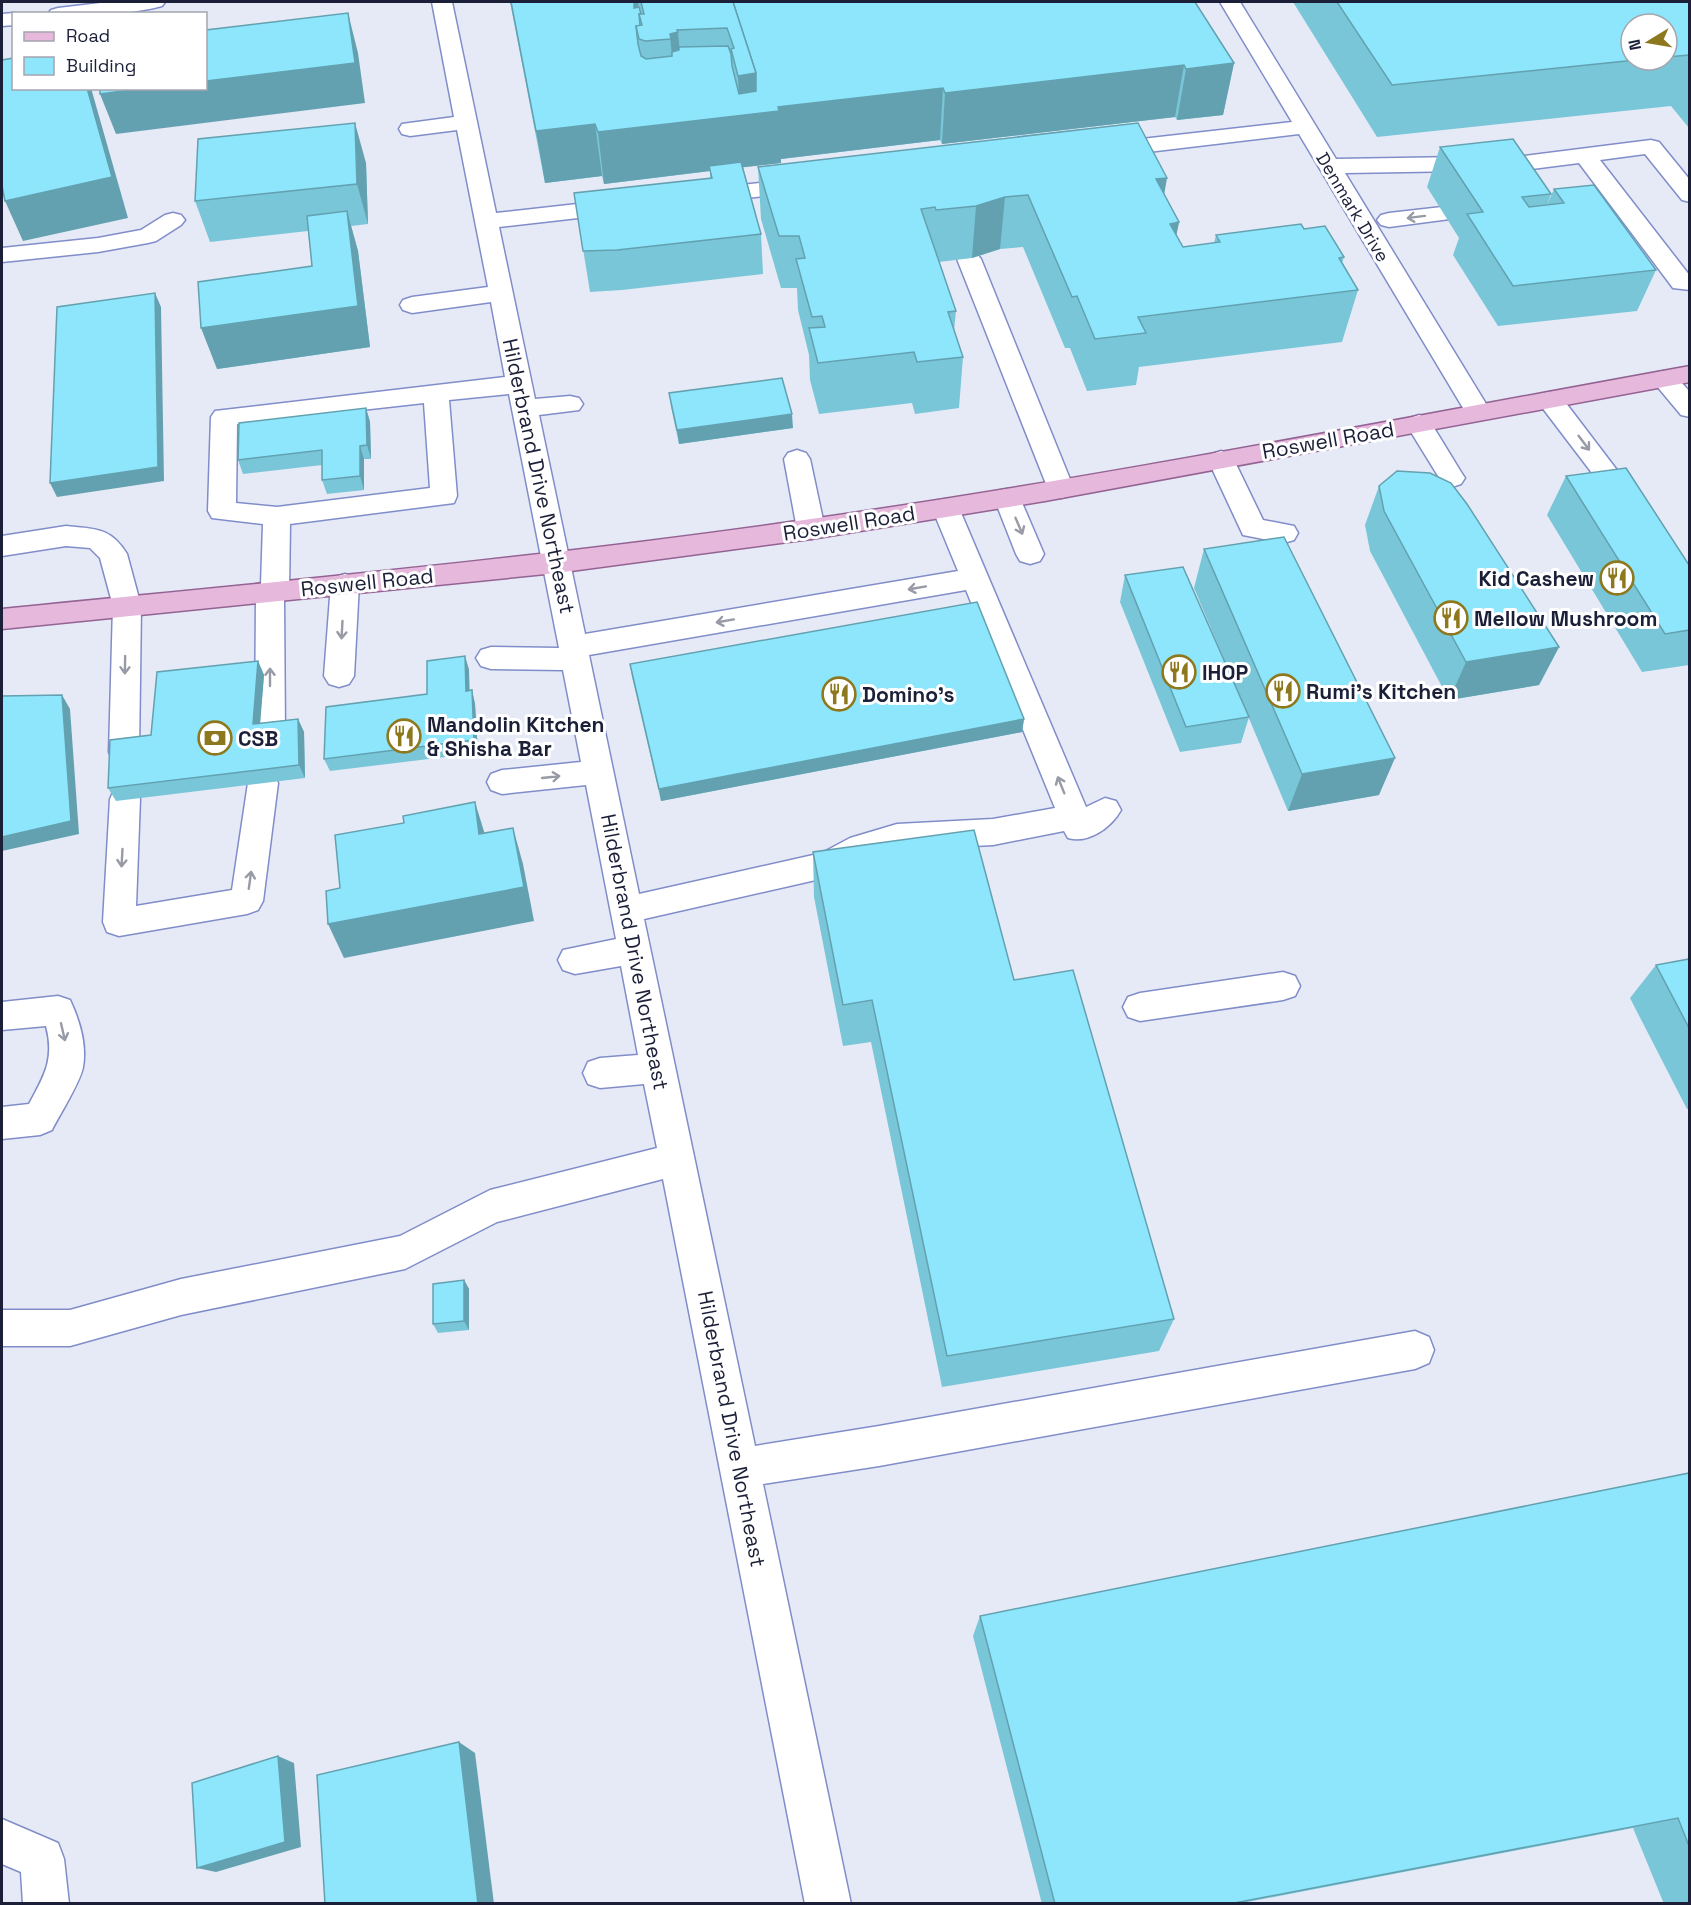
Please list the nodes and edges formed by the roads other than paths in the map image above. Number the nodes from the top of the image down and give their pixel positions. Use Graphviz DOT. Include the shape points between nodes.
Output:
graph roads {
  1 [pos="155,2"];
  2 [pos="442,2"];
  3 [pos="1230,2"];
  4 [pos="90,12"];
  5 [pos="467,122"];
  6 [pos="1306,127"];
  7 [pos="411,129"];
  8 [pos="1084,153"];
  9 [pos="1585,155"];
  10 [pos="1329,166"];
  11 [pos="827,182"];
  12 [pos="1689,195"];
  13 [pos="686,199"];
  14 [pos="639,204"];
  15 [pos="1442,213"];
  16 [pos="173,220"];
  17 [pos="1389,220"];
  18 [pos="487,221"];
  19 [pos="2,255"];
  20 [pos="969,259"];
  21 [pos="1686,283"];
  22 [pos="501,294"];
  23 [pos="412,305"];
  24 [pos="1689,374"];
  25 [pos="1664,379"];
  26 [pos="436,393"];
  27 [pos="522,396"];
  28 [pos="1550,400"];
  29 [pos="570,404"];
  30 [pos="1689,409"];
  31 [pos="1478,412"];
  32 [pos="1419,424"];
  33 [pos="797,459"];
  34 [pos="1221,460"];
  35 [pos="1452,478"];
  36 [pos="1617,488"];
  37 [pos="1061,489"];
  38 [pos="1007,498"];
  39 [pos="946,508"];
  40 [pos="277,516"];
  41 [pos="811,530"];
  42 [pos="1284,533"];
  43 [pos="2,546"];
  44 [pos="1030,554"];
  45 [pos="556,562"];
  46 [pos="975,578"];
  47 [pos="345,584"];
  48 [pos="272,591"];
  49 [pos="127,606"];
  50 [pos="2,619"];
  51 [pos="574,653"];
  52 [pos="491,658"];
  53 [pos="339,676"];
  54 [pos="270,736"];
  55 [pos="124,752"];
  56 [pos="599,772"];
  57 [pos="502,782"];
  58 [pos="263,783"];
  59 [pos="125,799"];
  60 [pos="1105,810"];
  61 [pos="1074,817"];
  62 [pos="627,910"];
  63 [pos="635,950"];
  64 [pos="575,960"];
  65 [pos="1282,986"];
  66 [pos="1140,1007"];
  67 [pos="2,1016"];
  68 [pos="659,1068"];
  69 [pos="600,1074"];
  70 [pos="2,1123"];
  71 [pos="677,1159"];
  72 [pos="2,1328"];
  73 [pos="1415,1350"];
  74 [pos="740,1468"];
  75 [pos="2,1841"];
  76 [pos="46,1904"];
  77 [pos="828,1904"];
  1 -- 4 [label="street"];
  2 -- 5 [label="street, Hilderbrand Drive Northeast"];
  3 -- 6 [label="street, Denmark Drive"];
  5 -- 7 [label="street"];
  5 -- 18 [label="street, Hilderbrand Drive Northeast"];
  6 -- 8 [label="street"];
  6 -- 10 [label="street, Denmark Drive"];
  9 -- 10 [label="street" via="1524,163"];
  9 -- 12 [label="street" via="1651,147"];
  9 -- 21 [label="street" via="1603,195"];
  10 -- 31 [label="street, Denmark Drive"];
  11 -- 13 [label="street"];
  14 -- 18 [label="street"];
  15 -- 17 [label="street, one-way"];
  16 -- 19 [label="street" via="148,236"];
  18 -- 22 [label="street, Hilderbrand Drive Northeast"];
  20 -- 37 [label="street"];
  22 -- 23 [label="street"];
  22 -- 27 [label="street, Hilderbrand Drive Northeast"];
  24 -- 25 [label="main road, Roswell Road"];
  25 -- 28 [label="main road, Roswell Road"];
  25 -- 30 [label="street"];
  26 -- 27 [label="street"];
  26 -- 40 [label="street" via="444,496"];
  26 -- 40 [label="street" via="224,417 222,511"];
  27 -- 29 [label="street"];
  27 -- 45 [label="street, Hilderbrand Drive Northeast"];
  28 -- 31 [label="main road, Roswell Road"];
  28 -- 36 [label="street, one-way"];
  31 -- 32 [label="main road, Roswell Road"];
  32 -- 34 [label="main road, Roswell Road"];
  32 -- 35 [label="street"];
  33 -- 41 [label="street"];
  34 -- 37 [label="main road, Roswell Road"];
  34 -- 42 [label="street" via="1253,528"];
  37 -- 38 [label="main road, Roswell Road"];
  38 -- 39 [label="main road, Roswell Road"];
  38 -- 44 [label="street, one-way"];
  39 -- 41 [label="main road, Roswell Road"];
  39 -- 46 [label="street"];
  40 -- 48 [label="street"];
  41 -- 45 [label="main road, Roswell Road"];
  43 -- 49 [label="street" via="66,536 98,539 113,554"];
  45 -- 47 [label="main road, Roswell Road"];
  45 -- 51 [label="street, Hilderbrand Drive Northeast"];
  46 -- 51 [label="street, one-way"];
  61 -- 46 [label="street, one-way"];
  47 -- 48 [label="main road, Roswell Road"];
  47 -- 53 [label="street, one-way"];
  48 -- 49 [label="main road, Roswell Road"];
  54 -- 48 [label="street, one-way"];
  49 -- 50 [label="main road, Roswell Road"];
  49 -- 55 [label="street, one-way"];
  51 -- 52 [label="street"];
  51 -- 56 [label="street, Hilderbrand Drive Northeast"];
  57 -- 56 [label="street, one-way"];
  56 -- 62 [label="street, Hilderbrand Drive Northeast"];
  59 -- 58 [label="street, one-way" via="118,922 247,901"];
  60 -- 61 [label="street" via="1079,829"];
  61 -- 62 [label="street" via="993,832 897,837 861,847 829,864"];
  62 -- 63 [label="street, Hilderbrand Drive Northeast"];
  63 -- 64 [label="street"];
  63 -- 68 [label="street, Hilderbrand Drive Northeast"];
  65 -- 66 [label="street"];
  67 -- 70 [label="street, one-way" via="58,1010 66,1038 66,1068 40,1119"];
  68 -- 69 [label="street"];
  68 -- 71 [label="street, Hilderbrand Drive Northeast"];
  71 -- 72 [label="street" via="490,1207 405,1252 182,1297 70,1328"];
  71 -- 74 [label="street, Hilderbrand Drive Northeast"];
  73 -- 74 [label="street"];
  74 -- 77 [label="street, Hilderbrand Drive Northeast"];
  75 -- 76 [label="street" via="42,1859"];
}
